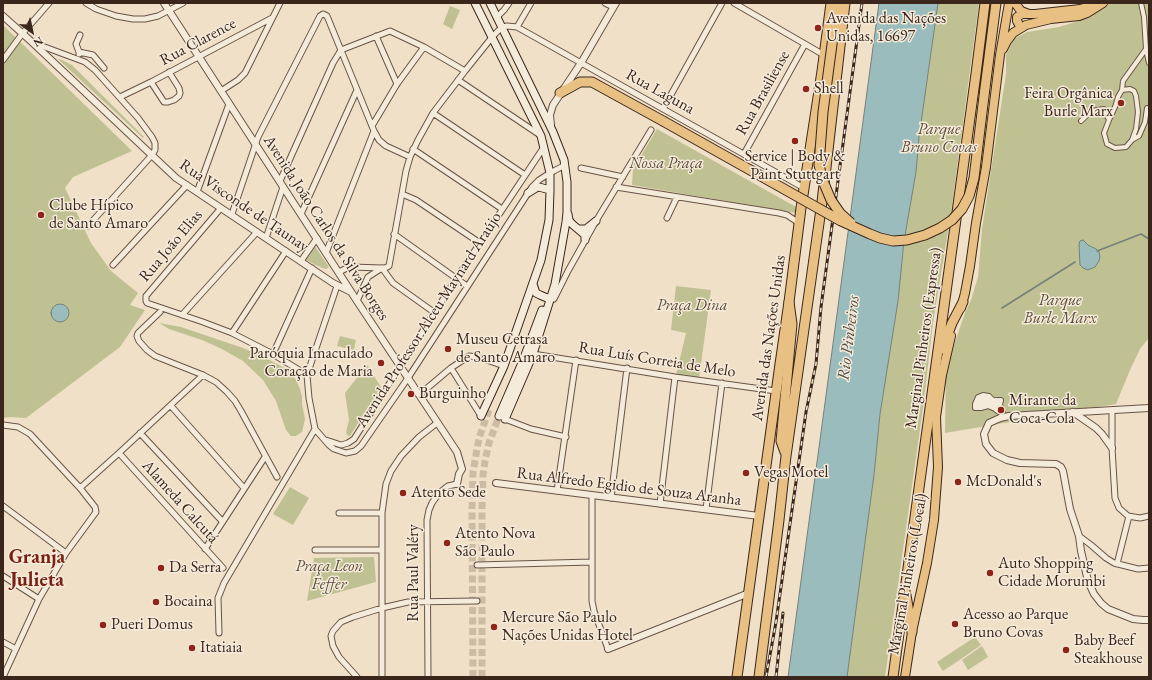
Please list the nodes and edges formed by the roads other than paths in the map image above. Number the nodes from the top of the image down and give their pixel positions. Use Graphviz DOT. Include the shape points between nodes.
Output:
graph roads {
  1 [pos="49,3"];
  2 [pos="86,3"];
  3 [pos="164,3"];
  4 [pos="184,3"];
  5 [pos="280,3"];
  6 [pos="475,3"];
  7 [pos="490,3"];
  8 [pos="509,3"];
  9 [pos="531,3"];
  10 [pos="605,3"];
  11 [pos="722,3"];
  12 [pos="734,3"];
  13 [pos="831,3"];
  14 [pos="838,3"];
  15 [pos="845,3"];
  16 [pos="985,3"];
  17 [pos="996,3"];
  18 [pos="1009,3"];
  19 [pos="1015,3"];
  20 [pos="1093,3"];
  21 [pos="1103,3"];
  22 [pos="1141,3"];
  23 [pos="615,5"];
  24 [pos="169,10"];
  25 [pos="1029,14"];
  26 [pos="3,16"];
  27 [pos="497,17"];
  28 [pos="272,18"];
  29 [pos="517,27"];
  30 [pos="502,28"];
  31 [pos="1021,28"];
  32 [pos="22,34"];
  33 [pos="80,35"];
  34 [pos="376,36"];
  35 [pos="493,36"];
  36 [pos="33,43"];
  37 [pos="805,44"];
  38 [pos="424,47"];
  39 [pos="1146,49"];
  40 [pos="341,50"];
  41 [pos="80,52"];
  42 [pos="824,55"];
  43 [pos="1000,55"];
  44 [pos="198,57"];
  45 [pos="3,60"];
  46 [pos="78,60"];
  47 [pos="581,63"];
  48 [pos="1149,63"];
  49 [pos="104,68"];
  50 [pos="466,70"];
  51 [pos="169,72"];
  52 [pos="458,80"];
  53 [pos="151,82"];
  54 [pos="397,84"];
  55 [pos="357,90"];
  56 [pos="1122,90"];
  57 [pos="221,91"];
  58 [pos="560,94"];
  59 [pos="120,97"];
  60 [pos="229,104"];
  61 [pos="663,108"];
  62 [pos="1147,108"];
  63 [pos="433,113"];
  64 [pos="1109,120"];
  65 [pos="1081,121"];
  66 [pos="373,128"];
  67 [pos="651,130"];
  68 [pos="553,132"];
  69 [pos="541,136"];
  70 [pos="1132,140"];
  71 [pos="255,144"];
  72 [pos="544,147"];
  73 [pos="413,149"];
  74 [pos="744,154"];
  75 [pos="152,155"];
  76 [pos="410,157"];
  77 [pos="565,165"];
  78 [pos="581,168"];
  79 [pos="550,173"];
  80 [pos="525,175"];
  81 [pos="623,177"];
  82 [pos="280,181"];
  83 [pos="186,185"];
  84 [pos="616,187"];
  85 [pos="283,188"];
  86 [pos="804,188"];
  87 [pos="550,190"];
  88 [pos="197,192"];
  89 [pos="528,193"];
  90 [pos="402,194"];
  91 [pos="677,197"];
  92 [pos="221,208"];
  93 [pos="502,209"];
  94 [pos="567,212"];
  95 [pos="232,214"];
  96 [pos="301,214"];
  97 [pos="667,218"];
  98 [pos="596,221"];
  99 [pos="799,223"];
  100 [pos="88,226"];
  101 [pos="578,230"];
  102 [pos="862,231"];
  103 [pos="257,232"];
  104 [pos="394,234"];
  105 [pos="266,238"];
  106 [pos="317,238"];
  107 [pos="585,240"];
  108 [pos="480,243"];
  109 [pos="286,251"];
  110 [pos="326,253"];
  111 [pos="300,261"];
  112 [pos="113,265"];
  113 [pos="366,267"];
  114 [pos="312,268"];
  115 [pos="382,268"];
  116 [pos="339,272"];
  117 [pos="324,277"];
  118 [pos="368,277"];
  119 [pos="456,279"];
  120 [pos="533,284"];
  121 [pos="337,286"];
  122 [pos="467,286"];
  123 [pos="352,293"];
  124 [pos="551,298"];
  125 [pos="357,301"];
  126 [pos="790,302"];
  127 [pos="963,302"];
  128 [pos="525,308"];
  129 [pos="160,312"];
  130 [pos="435,313"];
  131 [pos="182,315"];
  132 [pos="232,333"];
  133 [pos="273,354"];
  134 [pos="533,354"];
  135 [pos="576,360"];
  136 [pos="936,365"];
  137 [pos="400,366"];
  138 [pos="504,366"];
  139 [pos="451,368"];
  140 [pos="627,368"];
  141 [pos="203,375"];
  142 [pos="307,375"];
  143 [pos="675,377"];
  144 [pos="408,378"];
  145 [pos="722,383"];
  146 [pos="776,391"];
  147 [pos="419,395"];
  148 [pos="988,399"];
  149 [pos="1001,400"];
  150 [pos="171,406"];
  151 [pos="1149,408"];
  152 [pos="489,410"];
  153 [pos="1112,410"];
  154 [pos="1073,412"];
  155 [pos="481,416"];
  156 [pos="502,417"];
  157 [pos="437,423"];
  158 [pos="3,425"];
  159 [pos="315,429"];
  160 [pos="140,433"];
  161 [pos="566,438"];
  162 [pos="348,443"];
  163 [pos="338,447"];
  164 [pos="1112,448"];
  165 [pos="356,451"];
  166 [pos="119,453"];
  167 [pos="786,456"];
  168 [pos="266,457"];
  169 [pos="277,477"];
  170 [pos="496,483"];
  171 [pos="457,484"];
  172 [pos="80,488"];
  173 [pos="244,488"];
  174 [pos="557,491"];
  175 [pos="592,496"];
  176 [pos="611,498"];
  177 [pos="660,504"];
  178 [pos="3,506"];
  179 [pos="706,509"];
  180 [pos="339,512"];
  181 [pos="382,513"];
  182 [pos="759,516"];
  183 [pos="1129,516"];
  184 [pos="1149,516"];
  185 [pos="222,521"];
  186 [pos="1079,536"];
  187 [pos="205,549"];
  188 [pos="315,550"];
  189 [pos="382,550"];
  190 [pos="66,553"];
  191 [pos="592,562"];
  192 [pos="1117,564"];
  193 [pos="477,565"];
  194 [pos="223,568"];
  195 [pos="1149,568"];
  196 [pos="3,576"];
  197 [pos="905,586"];
  198 [pos="749,593"];
  199 [pos="39,599"];
  200 [pos="427,601"];
  201 [pos="477,601"];
  202 [pos="382,608"];
  203 [pos="1149,620"];
  204 [pos="912,632"];
  205 [pos="219,633"];
  206 [pos="3,642"];
  207 [pos="16,649"];
  208 [pos="608,649"];
  209 [pos="3,677"];
  210 [pos="357,677"];
  211 [pos="382,677"];
  212 [pos="428,677"];
  213 [pos="738,677"];
  214 [pos="759,677"];
  215 [pos="892,677"];
  216 [pos="905,677"];
  1 -- 32 [label="street"];
  2 -- 24 [label="street" via="116,16 133,19 158,16"];
  3 -- 24 [label="street, Avenida João Carlos da Silva Borges"];
  4 -- 24 [label="street"];
  5 -- 28 [label="street"];
  6 -- 35 [label="main road"];
  7 -- 27 [label="main road"];
  8 -- 27 [label="street"];
  9 -- 29 [label="street"];
  10 -- 23 [label="street"];
  11 -- 61 [label="street"];
  12 -- 37 [label="street"];
  13 -- 42 [label="highway, Avenida das Nações Unidas"];
  14 -- 102 [label="highway, bridge" via="823,112 819,165 826,190 835,207"];
  15 -- 167 [label="highway" via="822,202"];
  16 -- 136 [label="highway, Marginal Pinheiros (Expressa)"];
  17 -- 102 [label="highway, bridge" via="974,178 962,209 952,220 926,236 893,240"];
  18 -- 43 [label="main road, Marginal Pinheiros (Local)"];
  19 -- 25 [label="main road" via="1021,11"];
  20 -- 25 [label="main road" via="1080,9"];
  21 -- 31 [label="main road" via="1079,16 1051,19"];
  22 -- 39 [label="street"];
  23 -- 47 [label="street"];
  24 -- 44 [label="street, Avenida João Carlos da Silva Borges"];
  25 -- 31 [label="main road" via="1017,17"];
  26 -- 32 [label="street, Rua Visconde de Taunay"];
  27 -- 30 [label="main road"];
  28 -- 44 [label="street, Rua Clarence"];
  28 -- 57 [label="street" via="245,73"];
  29 -- 30 [label="street"];
  29 -- 47 [label="street, Rua Laguna"];
  30 -- 35 [label="street"];
  30 -- 68 [label="main road"];
  31 -- 43 [label="main road" via="1011,36"];
  32 -- 36 [label="street, Rua Visconde de Taunay"];
  32 -- 45 [label="street"];
  33 -- 41 [label="street" via="76,44"];
  34 -- 38 [label="street" via="389,31"];
  34 -- 40 [label="street"];
  34 -- 54 [label="street"];
  35 -- 50 [label="street"];
  35 -- 69 [label="main road"];
  36 -- 46 [label="street, Rua Visconde de Taunay"];
  36 -- 75 [label="street, Rua Visconde de Taunay"];
  37 -- 42 [label="street"];
  37 -- 74 [label="street, Rua Brasiliense"];
  38 -- 50 [label="street"];
  38 -- 54 [label="street"];
  39 -- 48 [label="street"];
  39 -- 56 [label="street" via="1123,81"];
  40 -- 55 [label="street"];
  40 -- 71 [label="street" via="327,16 323,14"];
  40 -- 82 [label="street"];
  41 -- 46 [label="street"];
  41 -- 49 [label="street" via="93,55"];
  42 -- 86 [label="highway, Avenida das Nações Unidas"];
  43 -- 127 [label="main road, Marginal Pinheiros (Local)" via="986,167"];
  44 -- 51 [label="street, Rua Clarence"];
  44 -- 57 [label="street, Avenida João Carlos da Silva Borges"];
  46 -- 59 [label="street, Rua Visconde de Taunay" via="90,65"];
  47 -- 58 [label="street"];
  47 -- 61 [label="street, Rua Laguna"];
  50 -- 52 [label="street"];
  51 -- 53 [label="street, Rua Clarence"];
  51 -- 53 [label="street" via="180,93 174,100 164,102"];
  52 -- 63 [label="street"];
  52 -- 69 [label="street"];
  53 -- 59 [label="street, Rua Clarence"];
  54 -- 66 [label="street"];
  55 -- 66 [label="street"];
  55 -- 96 [label="street"];
  56 -- 64 [label="street"];
  56 -- 70 [label="street" via="1130,88 1136,96 1138,112"];
  57 -- 60 [label="street, Avenida João Carlos da Silva Borges"];
  58 -- 68 [label="street" via="550,112"];
  58 -- 102 [label="highway, bridge" via="580,82 592,82"];
  59 -- 75 [label="street, Rua Visconde de Taunay" via="152,137 156,148"];
  60 -- 71 [label="street, Avenida João Carlos da Silva Borges"];
  60 -- 88 [label="street"];
  61 -- 74 [label="street, Rua Laguna"];
  62 -- 70 [label="street" via="1139,136"];
  63 -- 73 [label="street"];
  63 -- 80 [label="street"];
  64 -- 65 [label="street" via="1104,109 1090,112"];
  64 -- 70 [label="street" via="1104,133 1107,144 1115,148 1126,147"];
  66 -- 76 [label="street" via="383,144"];
  66 -- 110 [label="street"];
  67 -- 81 [label="street"];
  68 -- 77 [label="main road"];
  69 -- 72 [label="main road"];
  71 -- 82 [label="street, Avenida João Carlos da Silva Borges"];
  71 -- 95 [label="street"];
  72 -- 79 [label="main road"];
  72 -- 80 [label="street, Avenida Professor Alceu Maynard Araújo"];
  73 -- 76 [label="street"];
  73 -- 93 [label="street"];
  74 -- 86 [label="street, Rua Laguna"];
  75 -- 83 [label="street, Rua Visconde de Taunay"];
  75 -- 100 [label="street"];
  76 -- 90 [label="street"];
  77 -- 79 [label="street, Avenida Professor Alceu Maynard Araújo"];
  77 -- 94 [label="main road"];
  78 -- 81 [label="street"];
  79 -- 87 [label="main road"];
  79 -- 89 [label="street, Avenida Professor Alceu Maynard Araújo"];
  80 -- 93 [label="street, Avenida Professor Alceu Maynard Araújo"];
  81 -- 84 [label="street"];
  82 -- 85 [label="street, Avenida João Carlos da Silva Borges"];
  83 -- 88 [label="street, Rua Visconde de Taunay"];
  83 -- 112 [label="street"];
  84 -- 91 [label="street"];
  84 -- 98 [label="street"];
  85 -- 96 [label="street, Avenida João Carlos da Silva Borges"];
  85 -- 105 [label="street"];
  86 -- 99 [label="highway, Avenida das Nações Unidas"];
  87 -- 89 [label="main road" via="539,187"];
  87 -- 120 [label="main road" via="546,237"];
  88 -- 92 [label="street, Rua Visconde de Taunay"];
  89 -- 122 [label="street, Avenida Professor Alceu Maynard Araújo"];
  90 -- 104 [label="street"];
  90 -- 108 [label="street" via="416,200"];
  91 -- 97 [label="street"];
  91 -- 99 [label="street" via="779,213"];
  92 -- 95 [label="street, Rua Visconde de Taunay"];
  92 -- 131 [label="street, Rua João Elias" via="146,296 147,303"];
  93 -- 108 [label="street, Avenida Professor Alceu Maynard Araújo"];
  94 -- 101 [label="main road" via="569,220"];
  94 -- 124 [label="main road"];
  95 -- 103 [label="street, Rua Visconde de Taunay"];
  96 -- 106 [label="street, Avenida João Carlos da Silva Borges"];
  98 -- 101 [label="main road" via="586,229"];
  98 -- 107 [label="street"];
  99 -- 126 [label="highway, Avenida das Nações Unidas"];
  101 -- 107 [label="main road" via="585,235"];
  103 -- 105 [label="street, Rua Visconde de Taunay"];
  103 -- 131 [label="street"];
  104 -- 115 [label="street" via="390,264"];
  104 -- 119 [label="street"];
  105 -- 109 [label="street, Rua Visconde de Taunay"];
  106 -- 110 [label="street, Avenida João Carlos da Silva Borges"];
  106 -- 111 [label="street"];
  107 -- 124 [label="street"];
  108 -- 119 [label="street, Avenida Professor Alceu Maynard Araújo"];
  109 -- 111 [label="street, Rua Visconde de Taunay"];
  109 -- 132 [label="street"];
  110 -- 116 [label="street, Avenida João Carlos da Silva Borges"];
  111 -- 114 [label="street, Rua Visconde de Taunay"];
  113 -- 115 [label="street"];
  113 -- 116 [label="street" via="347,268"];
  113 -- 118 [label="street"];
  114 -- 117 [label="street, Rua Visconde de Taunay"];
  114 -- 133 [label="street"];
  115 -- 118 [label="street"];
  115 -- 130 [label="street" via="393,283"];
  116 -- 117 [label="street"];
  116 -- 123 [label="street, Avenida João Carlos da Silva Borges"];
  117 -- 121 [label="street, Rua Visconde de Taunay"];
  118 -- 125 [label="street"];
  119 -- 122 [label="street"];
  119 -- 130 [label="street, Avenida Professor Alceu Maynard Araújo"];
  120 -- 124 [label="main road" via="536,293"];
  120 -- 128 [label="main road"];
  121 -- 123 [label="street, Rua Visconde de Taunay"];
  121 -- 142 [label="street"];
  122 -- 144 [label="street, Avenida Professor Alceu Maynard Araújo"];
  123 -- 125 [label="street, Avenida João Carlos da Silva Borges"];
  124 -- 134 [label="main road"];
  124 -- 156 [label="main road" via="522,363"];
  125 -- 137 [label="street, Avenida João Carlos da Silva Borges"];
  126 -- 146 [label="highway, Avenida das Nações Unidas"];
  126 -- 167 [label="highway" via="792,324 781,441"];
  127 -- 136 [label="highway" via="948,331"];
  127 -- 204 [label="main road, Marginal Pinheiros (Local)" via="942,375 936,417 938,466 935,517"];
  128 -- 138 [label="main road"];
  128 -- 152 [label="main road" via="522,329"];
  129 -- 141 [label="street" via="138,334 139,342 155,356"];
  130 -- 137 [label="street, Avenida Professor Alceu Maynard Araújo"];
  131 -- 132 [label="street"];
  132 -- 133 [label="street"];
  133 -- 142 [label="street"];
  134 -- 135 [label="street, Rua Luís Correia de Melo"];
  134 -- 156 [label="main road"];
  135 -- 140 [label="street, Rua Luís Correia de Melo"];
  135 -- 161 [label="street"];
  136 -- 197 [label="highway, Marginal Pinheiros (Expressa)"];
  137 -- 144 [label="street, Avenida João Carlos da Silva Borges"];
  137 -- 162 [label="street, Avenida Professor Alceu Maynard Araújo" via="354,439"];
  138 -- 139 [label="street" via="469,356"];
  138 -- 155 [label="main road"];
  139 -- 147 [label="street"];
  139 -- 155 [label="street"];
  140 -- 143 [label="street, Rua Luís Correia de Melo"];
  140 -- 176 [label="street"];
  141 -- 150 [label="street"];
  141 -- 168 [label="street" via="216,382 235,401"];
  142 -- 159 [label="street"];
  143 -- 145 [label="street, Rua Luís Correia de Melo"];
  143 -- 177 [label="street"];
  144 -- 147 [label="street, Avenida João Carlos da Silva Borges"];
  144 -- 165 [label="street, Avenida Professor Alceu Maynard Araújo"];
  145 -- 146 [label="street, Rua Luís Correia de Melo"];
  145 -- 179 [label="street"];
  146 -- 182 [label="highway, Avenida das Nações Unidas"];
  147 -- 157 [label="street, Avenida João Carlos da Silva Borges"];
  148 -- 148 [label="street" via="980,397 978,406 991,406 992,402 988,398 981,400 979,402 990,404"];
  148 -- 149 [label="street" via="983,395 978,397 975,408 988,406 994,409 993,401 996,400 996,410 1000,412 999,400 1001,413 1004,412 1000,405"];
  150 -- 160 [label="street"];
  150 -- 173 [label="street"];
  151 -- 153 [label="street"];
  153 -- 154 [label="street"];
  153 -- 164 [label="street"];
  154 -- 164 [label="street" via="1096,428"];
  154 -- 186 [label="street" via="1000,418 990,423 984,434 986,444 993,453 1007,460 1056,464 1061,467"];
  156 -- 161 [label="street" via="531,429"];
  157 -- 171 [label="street, Avenida João Carlos da Silva Borges" via="457,452 462,469"];
  157 -- 181 [label="street" via="411,445 391,471 386,484"];
  158 -- 172 [label="street" via="18,427 30,434"];
  159 -- 163 [label="street, Avenida Professor Alceu Maynard Araújo" via="323,440"];
  159 -- 205 [label="street" via="224,583 218,598"];
  160 -- 166 [label="street"];
  160 -- 185 [label="street"];
  161 -- 174 [label="street"];
  162 -- 163 [label="street, Avenida Professor Alceu Maynard Araújo"];
  162 -- 165 [label="street"];
  163 -- 165 [label="street, Avenida Professor Alceu Maynard Araújo" via="346,453"];
  164 -- 183 [label="street" via="1117,503"];
  166 -- 172 [label="street"];
  166 -- 187 [label="street, Alameda Calcutá"];
  167 -- 214 [label="highway"];
  168 -- 169 [label="street"];
  168 -- 173 [label="street"];
  170 -- 174 [label="street, Rua Alfredo Egidio de Souza Aranha"];
  171 -- 200 [label="street, Rua Paul Valéry" via="448,486 439,493 427,515"];
  172 -- 190 [label="street" via="96,510"];
  173 -- 185 [label="street"];
  174 -- 175 [label="street, Rua Alfredo Egidio de Souza Aranha"];
  175 -- 176 [label="street, Rua Alfredo Egidio de Souza Aranha"];
  175 -- 191 [label="street"];
  176 -- 177 [label="street, Rua Alfredo Egidio de Souza Aranha"];
  177 -- 179 [label="street, Rua Alfredo Egidio de Souza Aranha"];
  178 -- 190 [label="street"];
  179 -- 182 [label="street, Rua Alfredo Egidio de Souza Aranha"];
  180 -- 181 [label="street"];
  181 -- 189 [label="street"];
  182 -- 198 [label="highway, Avenida das Nações Unidas"];
  183 -- 184 [label="street"];
  183 -- 192 [label="street"];
  185 -- 187 [label="street"];
  186 -- 192 [label="street"];
  186 -- 203 [label="street" via="1088,581 1097,599 1108,609 1133,619"];
  187 -- 194 [label="street, Alameda Calcutá"];
  188 -- 189 [label="street"];
  189 -- 202 [label="street"];
  190 -- 199 [label="street"];
  191 -- 193 [label="street"];
  191 -- 208 [label="street" via="592,601"];
  192 -- 195 [label="street" via="1138,569"];
  196 -- 199 [label="street"];
  197 -- 204 [label="highway"];
  197 -- 215 [label="highway, Marginal Pinheiros (Expressa)"];
  198 -- 208 [label="street"];
  198 -- 213 [label="highway, Avenida das Nações Unidas"];
  199 -- 207 [label="street"];
  200 -- 201 [label="street"];
  200 -- 202 [label="street"];
  200 -- 212 [label="street, Rua Paul Valéry"];
  202 -- 210 [label="street" via="341,622 333,631 335,651"];
  202 -- 211 [label="street"];
  204 -- 216 [label="main road, Marginal Pinheiros (Local)"];
  206 -- 207 [label="street"];
  207 -- 209 [label="street"];
}
